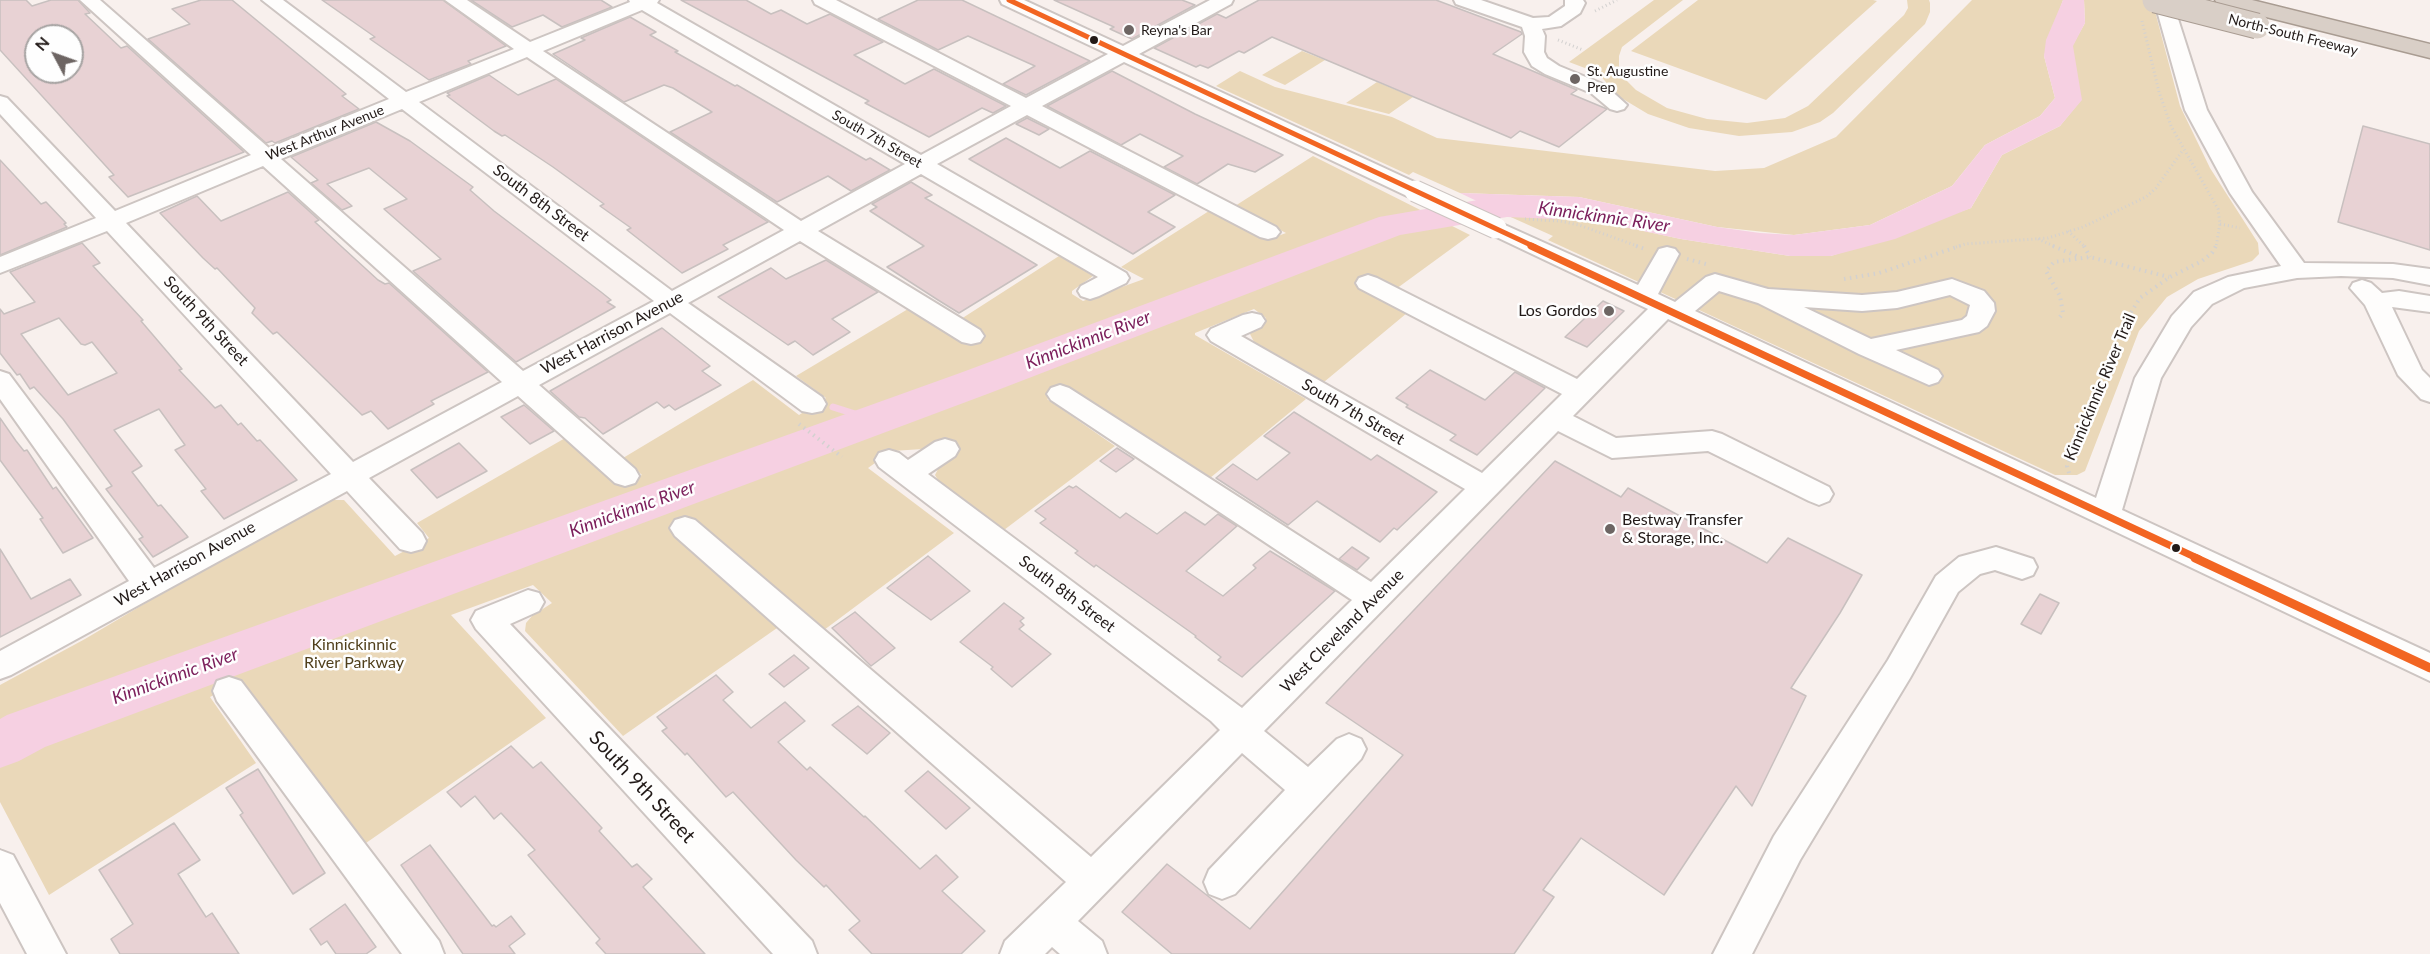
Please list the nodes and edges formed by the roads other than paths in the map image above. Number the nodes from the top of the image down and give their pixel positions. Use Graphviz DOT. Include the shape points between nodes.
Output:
graph roads {
  1 [pos="89,0"];
  2 [pos="272,0"];
  3 [pos="454,0"];
  4 [pos="822,0"];
  5 [pos="1009,0"];
  6 [pos="1224,0"];
  7 [pos="1463,0"];
  8 [pos="1574,0"];
  9 [pos="2163,0"];
  10 [pos="2226,0"];
  11 [pos="643,1"];
  12 [pos="2148,8"];
  13 [pos="2255,16"];
  14 [pos="1531,24"];
  15 [pos="530,49"];
  16 [pos="2430,51"];
  17 [pos="1124,54"];
  18 [pos="2430,69"];
  19 [pos="405,100"];
  20 [pos="0,102"];
  21 [pos="1617,105"];
  22 [pos="1026,106"];
  23 [pos="266,157"];
  24 [pos="921,165"];
  25 [pos="111,220"];
  26 [pos="801,231"];
  27 [pos="1268,231"];
  28 [pos="1667,254"];
  29 [pos="0,266"];
  30 [pos="2341,269"];
  31 [pos="2297,271"];
  32 [pos="2430,277"];
  33 [pos="1368,283"];
  34 [pos="1090,291"];
  35 [pos="1767,297"];
  36 [pos="2376,300"];
  37 [pos="671,302"];
  38 [pos="2430,304"];
  39 [pos="1662,306"];
  40 [pos="1252,321"];
  41 [pos="971,336"];
  42 [pos="1868,348"];
  43 [pos="1929,376"];
  44 [pos="0,380"];
  45 [pos="520,382"];
  46 [pos="1580,392"];
  47 [pos="2430,393"];
  48 [pos="1059,394"];
  49 [pos="812,404"];
  50 [pos="1555,418"];
  51 [pos="945,449"];
  52 [pos="349,475"];
  53 [pos="625,476"];
  54 [pos="1485,488"];
  55 [pos="1819,494"];
  56 [pos="2106,514"];
  57 [pos="685,528"];
  58 [pos="411,541"];
  59 [pos="2022,567"];
  60 [pos="148,584"];
  61 [pos="1374,599"];
  62 [pos="528,602"];
  63 [pos="0,666"];
  64 [pos="2430,668"];
  65 [pos="228,691"];
  66 [pos="1242,730"];
  67 [pos="1348,749"];
  68 [pos="1309,789"];
  69 [pos="0,867"];
  70 [pos="1092,881"];
  71 [pos="1222,882"];
  72 [pos="1052,922"];
  73 [pos="47,954"];
  74 [pos="425,954"];
  75 [pos="798,954"];
  76 [pos="1019,954"];
  77 [pos="1088,954"];
  78 [pos="1732,954"];
  1 -- 23 [label="street"];
  2 -- 19 [label="street, South 8th Street"];
  3 -- 15 [label="street"];
  4 -- 22 [label="street"];
  5 -- 17 [label="street"];
  6 -- 17 [label="street, West Harrison Avenue"];
  7 -- 14 [label="street"];
  8 -- 14 [label="street" via="1573,9 1554,22"];
  9 -- 31 [label="street" via="2196,110 2241,193"];
  10 -- 13 [label="highway, North-South Freeway"];
  11 -- 15 [label="street, West Arthur Avenue"];
  11 -- 24 [label="street, South 7th Street"];
  12 -- 13 [label="highway, North-South Freeway, bridge"];
  13 -- 16 [label="highway, North-South Freeway"];
  13 -- 18 [label="highway, North-South Freeway"];
  14 -- 21 [label="street" via="1539,62 1598,89"];
  15 -- 19 [label="street, West Arthur Avenue"];
  15 -- 26 [label="street"];
  17 -- 22 [label="street, West Harrison Avenue"];
  17 -- 39 [label="street, bridge" via="1415,190 1506,224"];
  19 -- 23 [label="street, West Arthur Avenue"];
  19 -- 37 [label="street, South 8th Street"];
  20 -- 25 [label="street, South 9th Street"];
  22 -- 24 [label="street, West Harrison Avenue"];
  22 -- 27 [label="street"];
  23 -- 25 [label="street, West Arthur Avenue"];
  23 -- 45 [label="street"];
  24 -- 26 [label="street, West Harrison Avenue"];
  24 -- 34 [label="street, South 7th Street" via="1117,278"];
  25 -- 29 [label="street, West Arthur Avenue"];
  25 -- 52 [label="street, South 9th Street"];
  26 -- 37 [label="street, West Harrison Avenue"];
  26 -- 41 [label="street"];
  28 -- 39 [label="street"];
  30 -- 31 [label="street"];
  30 -- 32 [label="street"];
  30 -- 36 [label="street"];
  31 -- 56 [label="street" via="2237,282 2203,298 2181,322 2148,378"];
  33 -- 46 [label="street"];
  35 -- 39 [label="street" via="1715,282"];
  35 -- 42 [label="street"];
  35 -- 42 [label="street" via="1862,303 1897,300 1952,287 1982,303 1978,320 1970,326"];
  36 -- 38 [label="street"];
  36 -- 47 [label="street" via="2411,375"];
  37 -- 45 [label="street, West Harrison Avenue"];
  37 -- 49 [label="street, South 8th Street"];
  39 -- 46 [label="street, West Cleveland Avenue"];
  39 -- 56 [label="street"];
  40 -- 54 [label="street, South 7th Street" via="1220,335"];
  42 -- 43 [label="street"];
  44 -- 60 [label="street"];
  45 -- 52 [label="street, West Harrison Avenue"];
  45 -- 53 [label="street"];
  46 -- 50 [label="street, West Cleveland Avenue"];
  48 -- 61 [label="street"];
  50 -- 54 [label="street, West Cleveland Avenue"];
  50 -- 55 [label="street" via="1612,448 1712,441"];
  51 -- 66 [label="street, South 8th Street" via="898,467 1223,711"];
  52 -- 58 [label="street, South 9th Street"];
  52 -- 60 [label="street, West Harrison Avenue"];
  54 -- 61 [label="street, West Cleveland Avenue"];
  56 -- 64 [label="street"];
  57 -- 70 [label="street"];
  59 -- 78 [label="street" via="1996,558 1970,565 1947,584 1899,669 1787,848"];
  60 -- 63 [label="street, West Harrison Avenue"];
  61 -- 66 [label="street, West Cleveland Avenue"];
  62 -- 75 [label="street, South 9th Street" via="487,620"];
  65 -- 74 [label="street"];
  66 -- 68 [label="street, South 8th Street"];
  66 -- 70 [label="street, West Cleveland Avenue"];
  67 -- 68 [label="street"];
  68 -- 71 [label="street"];
  69 -- 73 [label="street"];
  70 -- 72 [label="street, West Cleveland Avenue"];
  72 -- 76 [label="street, West Cleveland Avenue"];
  72 -- 77 [label="street"];
}
